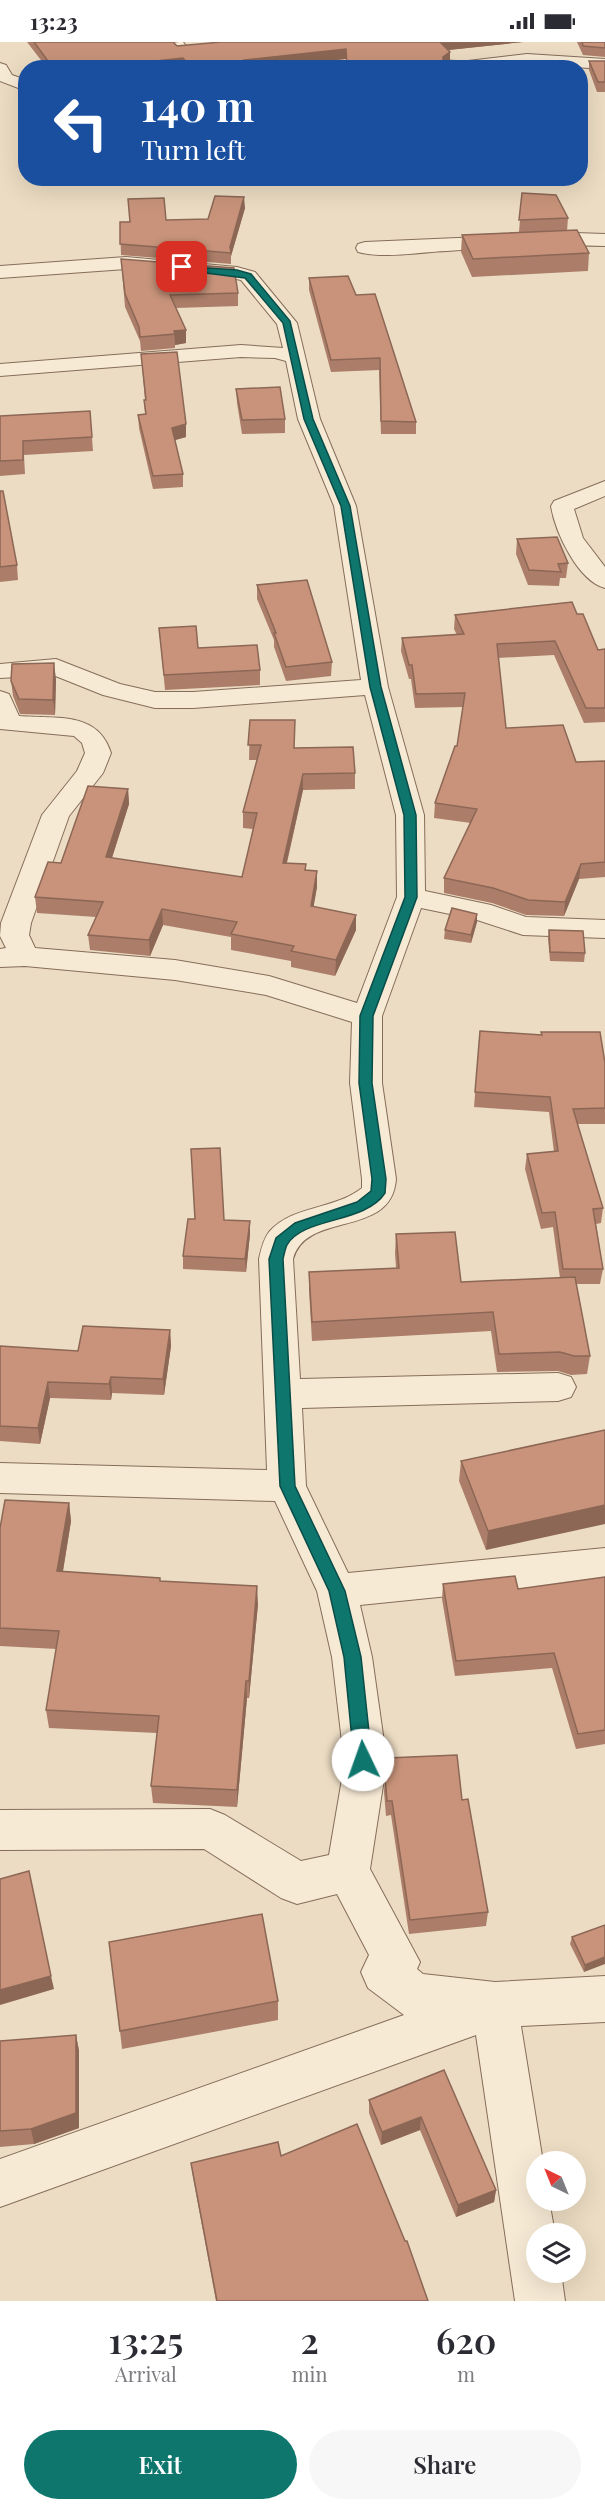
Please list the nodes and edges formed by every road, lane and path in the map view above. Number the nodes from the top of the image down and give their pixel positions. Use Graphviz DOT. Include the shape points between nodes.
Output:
graph roads {
  1 [pos="177,45"];
  2 [pos="202,46"];
  3 [pos="189,60"];
  4 [pos="519,60"];
  5 [pos="543,60"];
  6 [pos="588,63"];
  7 [pos="605,64"];
  8 [pos="0,68"];
  9 [pos="18,83"];
  10 [pos="605,240"];
  11 [pos="365,248"];
  12 [pos="0,272"];
  13 [pos="294,357"];
  14 [pos="0,370"];
  15 [pos="605,488"];
  16 [pos="605,581"];
  17 [pos="1,670"];
  18 [pos="375,687"];
  19 [pos="0,699"];
  20 [pos="411,897"];
  21 [pos="605,929"];
  22 [pos="12,957"];
  23 [pos="367,1016"];
  24 [pos="558,1387"];
  25 [pos="283,1394"];
  26 [pos="0,1478"];
  27 [pos="287,1486"];
  28 [pos="605,1564"];
  29 [pos="337,1591"];
  30 [pos="0,1830"];
  31 [pos="348,1871"];
  32 [pos="605,1999"];
  33 [pos="495,2005"];
  34 [pos="0,2183"];
  35 [pos="540,2301"];
  1 -- 2 [label="street"];
  1 -- 3 [label="street"];
  4 -- 5 [label="street"];
  6 -- 7 [label="street"];
  8 -- 9 [label="street" via="6,78"];
  10 -- 11 [label="street" via="570,238"];
  12 -- 13 [label="street" via="126,263 248,276 287,323"];
  13 -- 14 [label="street" via="241,351"];
  13 -- 18 [label="street" via="309,419 345,506"];
  15 -- 16 [label="street" via="562,506 577,551"];
  17 -- 18 [label="street" via="56,667 112,690 163,700"];
  18 -- 20 [label="street" via="410,815"];
  19 -- 22 [label="street" via="9,723 81,729 94,740 98,753 90,773 56,814 16,923"];
  20 -- 21 [label="street" via="481,911 523,926"];
  20 -- 23 [label="street"];
  22 -- 23 [label="street" via="175,970 269,986"];
  23 -- 25 [label="street" via="366,1083 378,1193 362,1206 300,1226 281,1241 276,1259"];
  24 -- 25 [label="street"];
  25 -- 27 [label="street"];
  26 -- 27 [label="street"];
  27 -- 29 [label="street"];
  28 -- 29 [label="street"];
  29 -- 31 [label="street" via="352,1657 363,1742 363,1779"];
  30 -- 31 [label="street" via="210,1829 297,1883"];
  31 -- 33 [label="street" via="397,1962 384,1972 414,1996"];
  32 -- 33 [label="street"];
  33 -- 34 [label="street"];
  33 -- 35 [label="street"];
}
